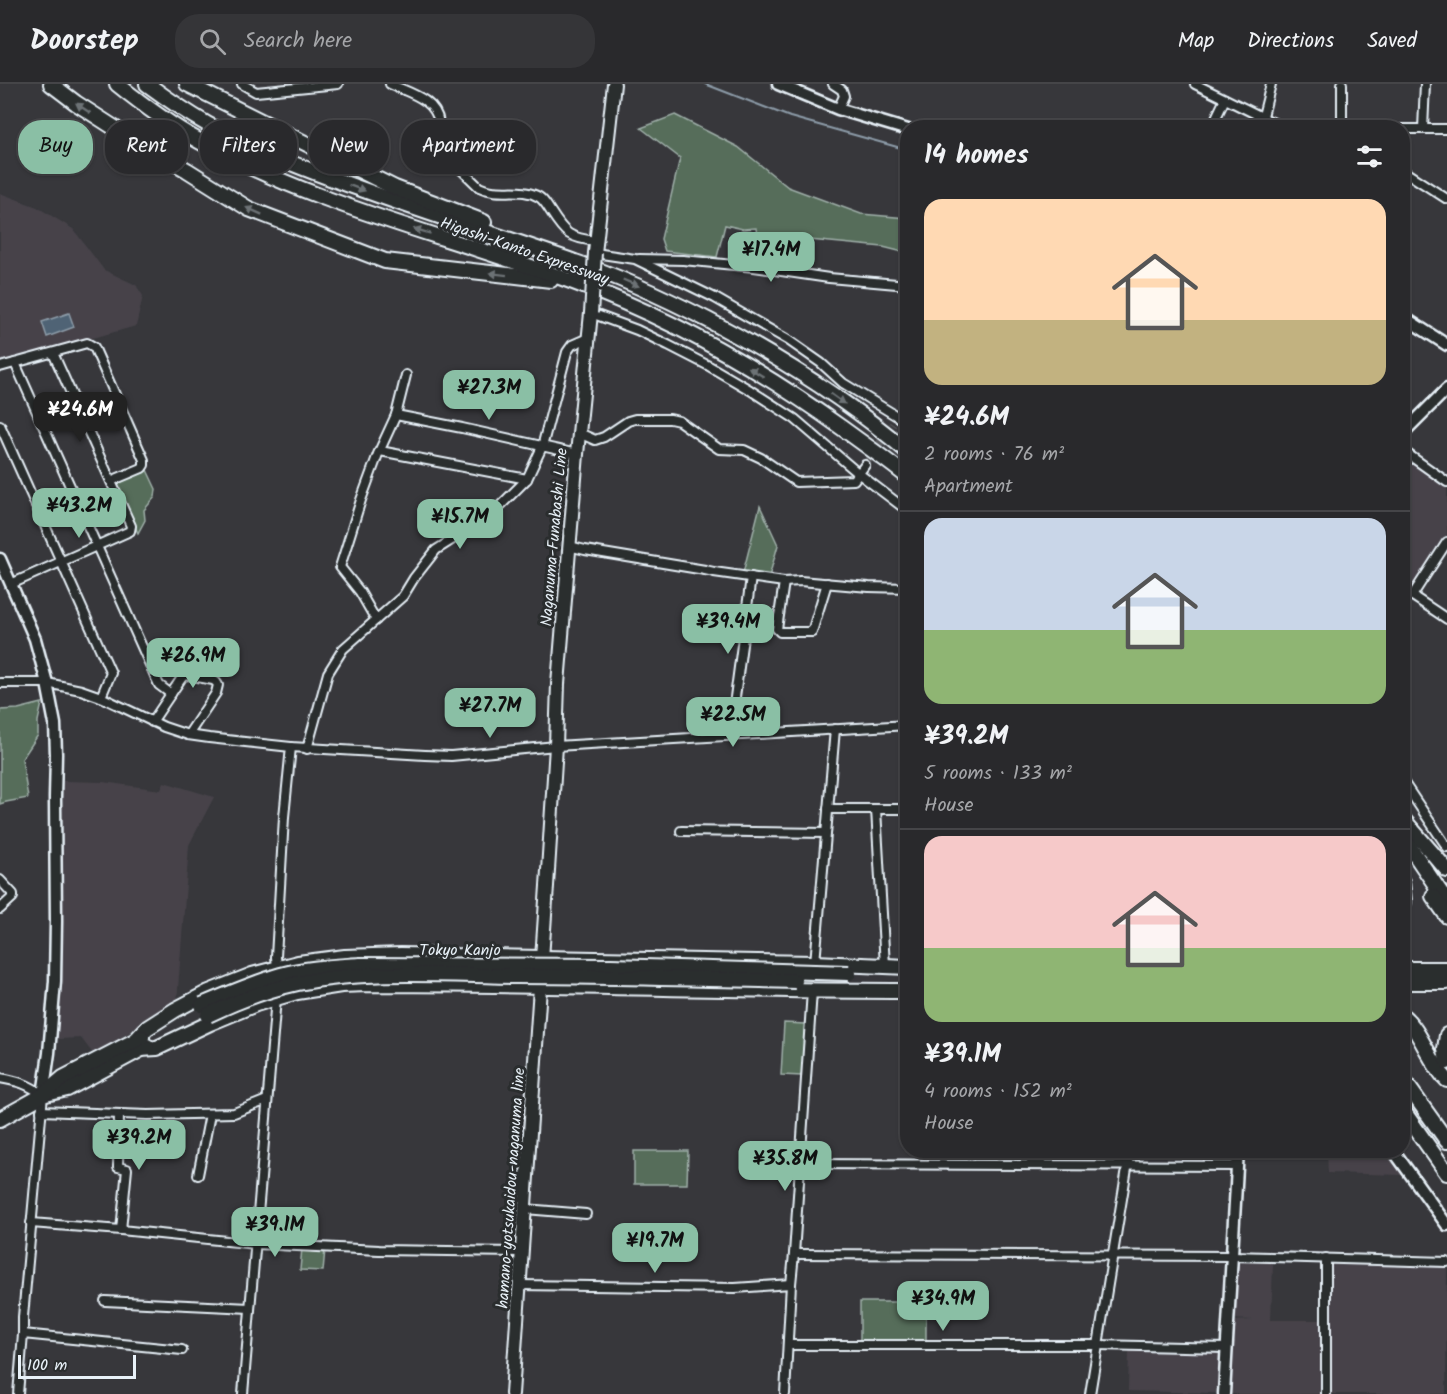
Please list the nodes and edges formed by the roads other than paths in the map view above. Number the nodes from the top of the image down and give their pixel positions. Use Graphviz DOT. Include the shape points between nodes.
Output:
graph roads {
  1 [pos="51,84"];
  2 [pos="117,84"];
  3 [pos="147,84"];
  4 [pos="187,84"];
  5 [pos="242,84"];
  6 [pos="338,84"];
  7 [pos="390,84"];
  8 [pos="614,84"];
  9 [pos="778,84"];
  10 [pos="833,84"];
  11 [pos="1195,84"];
  12 [pos="1271,84"];
  13 [pos="1342,84"];
  14 [pos="1425,84"];
  15 [pos="1226,99"];
  16 [pos="838,109"];
  17 [pos="1263,116"];
  18 [pos="1215,120"];
  19 [pos="1266,120"];
  20 [pos="1342,120"];
  21 [pos="900,128"];
  22 [pos="1410,129"];
  23 [pos="1423,129"];
  24 [pos="1447,129"];
  25 [pos="1410,175"];
  26 [pos="1447,199"];
  27 [pos="595,247"];
  28 [pos="635,259"];
  29 [pos="577,262"];
  30 [pos="577,283"];
  31 [pos="900,284"];
  32 [pos="591,313"];
  33 [pos="1410,321"];
  34 [pos="588,338"];
  35 [pos="1447,345"];
  36 [pos="54,353"];
  37 [pos="15,363"];
  38 [pos="0,368"];
  39 [pos="406,375"];
  40 [pos="1447,389"];
  41 [pos="789,392"];
  42 [pos="396,415"];
  43 [pos="900,422"];
  44 [pos="0,425"];
  45 [pos="1410,426"];
  46 [pos="579,433"];
  47 [pos="900,446"];
  48 [pos="542,447"];
  49 [pos="380,451"];
  50 [pos="577,454"];
  51 [pos="1410,456"];
  52 [pos="865,465"];
  53 [pos="900,471"];
  54 [pos="858,473"];
  55 [pos="527,479"];
  56 [pos="111,481"];
  57 [pos="900,481"];
  58 [pos="1447,482"];
  59 [pos="900,504"];
  60 [pos="1447,542"];
  61 [pos="96,546"];
  62 [pos="569,546"];
  63 [pos="0,559"];
  64 [pos="61,562"];
  65 [pos="751,577"];
  66 [pos="784,582"];
  67 [pos="827,583"];
  68 [pos="11,584"];
  69 [pos="900,588"];
  70 [pos="1412,596"];
  71 [pos="1447,619"];
  72 [pos="376,620"];
  73 [pos="0,683"];
  74 [pos="47,683"];
  75 [pos="171,694"];
  76 [pos="101,697"];
  77 [pos="152,722"];
  78 [pos="900,725"];
  79 [pos="835,729"];
  80 [pos="188,735"];
  81 [pos="730,735"];
  82 [pos="556,746"];
  83 [pos="291,747"];
  84 [pos="307,749"];
  85 [pos="1410,792"];
  86 [pos="828,809"];
  87 [pos="876,809"];
  88 [pos="900,809"];
  89 [pos="1410,827"];
  90 [pos="681,831"];
  91 [pos="826,833"];
  92 [pos="1447,847"];
  93 [pos="1410,849"];
  94 [pos="1410,861"];
  95 [pos="1447,870"];
  96 [pos="1423,874"];
  97 [pos="0,880"];
  98 [pos="1447,902"];
  99 [pos="0,909"];
  100 [pos="1447,916"];
  101 [pos="542,958"];
  102 [pos="815,963"];
  103 [pos="885,966"];
  104 [pos="277,967"];
  105 [pos="900,967"];
  106 [pos="1410,969"];
  107 [pos="1447,969"];
  108 [pos="900,975"];
  109 [pos="848,978"];
  110 [pos="1410,982"];
  111 [pos="1447,982"];
  112 [pos="900,983"];
  113 [pos="540,985"];
  114 [pos="812,991"];
  115 [pos="900,991"];
  116 [pos="276,998"];
  117 [pos="1410,1022"];
  118 [pos="1447,1035"];
  119 [pos="137,1045"];
  120 [pos="1447,1062"];
  121 [pos="0,1078"];
  122 [pos="1447,1080"];
  123 [pos="1410,1089"];
  124 [pos="42,1095"];
  125 [pos="267,1100"];
  126 [pos="41,1111"];
  127 [pos="118,1114"];
  128 [pos="210,1114"];
  129 [pos="0,1119"];
  130 [pos="1410,1120"];
  131 [pos="1447,1141"];
  132 [pos="1128,1158"];
  133 [pos="1238,1158"];
  134 [pos="1399,1158"];
  135 [pos="800,1164"];
  136 [pos="1127,1166"];
  137 [pos="1237,1166"];
  138 [pos="1447,1173"];
  139 [pos="198,1175"];
  140 [pos="525,1209"];
  141 [pos="586,1214"];
  142 [pos="31,1223"];
  143 [pos="1447,1225"];
  144 [pos="121,1230"];
  145 [pos="256,1244"];
  146 [pos="521,1252"];
  147 [pos="794,1254"];
  148 [pos="1113,1255"];
  149 [pos="1232,1256"];
  150 [pos="1326,1258"];
  151 [pos="1447,1262"];
  152 [pos="791,1284"];
  153 [pos="519,1285"];
  154 [pos="105,1301"];
  155 [pos="250,1308"];
  156 [pos="23,1334"];
  157 [pos="788,1345"];
  158 [pos="1098,1345"];
  159 [pos="1226,1348"];
  160 [pos="182,1350"];
  161 [pos="18,1394"];
  162 [pos="243,1394"];
  163 [pos="512,1394"];
  164 [pos="785,1394"];
  165 [pos="1090,1394"];
  166 [pos="1224,1394"];
  167 [pos="1326,1394"];
  30 -- 1 [label="highway, one-way" via="386,261 249,209 112,127"];
  30 -- 2 [label="highway, Higashi-Kanto Expressway, one-way" via="388,221 244,164 197,140"];
  3 -- 29 [label="highway, Higashi-Kanto Expressway, one-way" via="243,143 315,173"];
  4 -- 29 [label="highway" via="395,188 545,245"];
  5 -- 6 [label="street" via="256,92"];
  7 -- 27 [label="street" via="429,102 439,121 442,151 479,187 498,193 522,191 541,198 564,231"];
  8 -- 27 [label="main road, Naganuma-Funabashi Line"];
  9 -- 16 [label="street"];
  10 -- 16 [label="street" via="844,96"];
  11 -- 15 [label="street"];
  12 -- 17 [label="street"];
  13 -- 20 [label="street"];
  14 -- 23 [label="street"];
  15 -- 17 [label="street"];
  15 -- 18 [label="street"];
  16 -- 21 [label="street"];
  17 -- 19 [label="street"];
  22 -- 23 [label="street"];
  23 -- 24 [label="street"];
  25 -- 26 [label="street"];
  27 -- 28 [label="street"];
  27 -- 32 [label="main road, Naganuma-Funabashi Line, bridge"];
  28 -- 31 [label="street" via="683,260"];
  28 -- 43 [label="street" via="788,340"];
  29 -- 47 [label="highway, Higashi-Kanto Expressway, one-way" via="652,292 738,336 802,374"];
  41 -- 30 [label="highway, Higashi-Kanto Expressway, one-way" via="684,330"];
  32 -- 34 [label="main road, Naganuma-Funabashi Line"];
  32 -- 54 [label="street" via="668,345 750,390 795,419"];
  33 -- 35 [label="street"];
  34 -- 46 [label="main road, Naganuma-Funabashi Line"];
  34 -- 48 [label="street" via="572,345 567,352"];
  36 -- 37 [label="street"];
  36 -- 56 [label="street"];
  36 -- 56 [label="street" via="87,343 94,347 144,460 142,468"];
  37 -- 38 [label="street"];
  37 -- 61 [label="street"];
  39 -- 42 [label="street"];
  40 -- 45 [label="street"];
  41 -- 53 [label="highway, Higashi-Kanto Expressway"];
  41 -- 57 [label="highway"];
  42 -- 48 [label="street"];
  42 -- 49 [label="street"];
  44 -- 64 [label="street"];
  46 -- 50 [label="main road, Naganuma-Funabashi Line"];
  46 -- 54 [label="street" via="595,440 635,419 670,419 719,449 744,450 761,458 796,482 854,480"];
  48 -- 50 [label="street"];
  48 -- 55 [label="street"];
  49 -- 55 [label="street"];
  49 -- 72 [label="street" via="340,567"];
  50 -- 62 [label="main road, Naganuma-Funabashi Line"];
  51 -- 58 [label="street"];
  52 -- 54 [label="street"];
  54 -- 59 [label="street"];
  55 -- 72 [label="street" via="491,515 436,550 403,596"];
  56 -- 61 [label="street" via="130,531"];
  60 -- 70 [label="street"];
  61 -- 64 [label="street"];
  61 -- 75 [label="street" via="159,685"];
  62 -- 65 [label="street"];
  62 -- 82 [label="main road, Naganuma-Funabashi Line"];
  63 -- 68 [label="street"];
  64 -- 68 [label="street"];
  64 -- 76 [label="street" via="111,673"];
  65 -- 66 [label="street"];
  65 -- 81 [label="street"];
  66 -- 67 [label="street"];
  66 -- 67 [label="street" via="777,629 780,632 812,632"];
  67 -- 69 [label="street"];
  68 -- 74 [label="street" via="35,639"];
  70 -- 71 [label="street"];
  72 -- 84 [label="street" via="344,649 328,673"];
  73 -- 74 [label="street"];
  74 -- 76 [label="street"];
  74 -- 124 [label="street" via="55,724 56,931 55,981"];
  75 -- 77 [label="street"];
  75 -- 80 [label="street" via="180,679 188,675 213,680 218,685"];
  76 -- 77 [label="street"];
  77 -- 80 [label="street"];
  78 -- 79 [label="street"];
  79 -- 81 [label="street"];
  79 -- 86 [label="street"];
  80 -- 83 [label="street"];
  81 -- 82 [label="street"];
  82 -- 84 [label="street" via="451,756"];
  82 -- 101 [label="main road, Naganuma-Funabashi Line"];
  83 -- 84 [label="street"];
  83 -- 104 [label="street"];
  85 -- 92 [label="street"];
  86 -- 87 [label="street"];
  86 -- 91 [label="street"];
  87 -- 88 [label="street"];
  87 -- 103 [label="street"];
  89 -- 95 [label="highway"];
  90 -- 91 [label="street"];
  91 -- 102 [label="street"];
  93 -- 96 [label="highway"];
  94 -- 96 [label="highway"];
  96 -- 98 [label="highway"];
  96 -- 100 [label="highway"];
  97 -- 99 [label="street" via="13,897"];
  101 -- 102 [label="highway"];
  101 -- 104 [label="highway" via="401,955 320,959"];
  101 -- 113 [label="main road, hamano-yotsukaidou-naganuma line"];
  102 -- 103 [label="highway"];
  103 -- 105 [label="highway"];
  104 -- 119 [label="highway" via="208,992 175,1010 147,1028"];
  106 -- 107 [label="highway"];
  108 -- 109 [label="highway, Tokyo Kanjo"];
  109 -- 112 [label="highway, Tokyo Kanjo"];
  109 -- 119 [label="highway, Tokyo Kanjo, bridge" via="336,977 297,983 205,1010"];
  110 -- 111 [label="highway"];
  113 -- 114 [label="highway"];
  113 -- 116 [label="highway" via="341,985"];
  113 -- 140 [label="main road, hamano-yotsukaidou-naganuma line"];
  114 -- 115 [label="highway"];
  114 -- 135 [label="street"];
  116 -- 119 [label="highway" via="157,1048"];
  116 -- 125 [label="street"];
  117 -- 122 [label="highway"];
  118 -- 120 [label="highway"];
  119 -- 124 [label="highway, Tokyo Kanjo" via="63,1078"];
  121 -- 124 [label="street" via="32,1086"];
  123 -- 131 [label="highway"];
  124 -- 126 [label="street"];
  124 -- 129 [label="highway, Tokyo Kanjo"];
  125 -- 128 [label="street" via="234,1113"];
  125 -- 145 [label="street"];
  126 -- 127 [label="street"];
  126 -- 142 [label="street"];
  127 -- 128 [label="street"];
  127 -- 144 [label="street" via="118,1167 127,1169"];
  128 -- 139 [label="street"];
  130 -- 138 [label="highway"];
  132 -- 136 [label="street"];
  133 -- 137 [label="street"];
  134 -- 143 [label="street"];
  135 -- 136 [label="street"];
  135 -- 147 [label="street"];
  136 -- 137 [label="street"];
  136 -- 148 [label="street"];
  137 -- 149 [label="street"];
  140 -- 141 [label="street"];
  140 -- 146 [label="main road, hamano-yotsukaidou-naganuma line"];
  142 -- 144 [label="street"];
  142 -- 156 [label="street"];
  144 -- 145 [label="street"];
  145 -- 146 [label="street"];
  145 -- 155 [label="street"];
  146 -- 153 [label="main road, hamano-yotsukaidou-naganuma line"];
  147 -- 148 [label="street"];
  147 -- 152 [label="street"];
  148 -- 149 [label="street"];
  148 -- 158 [label="street"];
  149 -- 150 [label="street"];
  149 -- 159 [label="street"];
  150 -- 151 [label="street"];
  150 -- 167 [label="street"];
  152 -- 153 [label="street" via="735,1288"];
  152 -- 157 [label="street"];
  153 -- 163 [label="main road, hamano-yotsukaidou-naganuma line"];
  154 -- 155 [label="street"];
  155 -- 162 [label="street"];
  156 -- 160 [label="street"];
  156 -- 161 [label="street"];
  157 -- 158 [label="street"];
  157 -- 164 [label="street"];
  158 -- 159 [label="street"];
  158 -- 165 [label="street"];
  159 -- 166 [label="street"];
}
